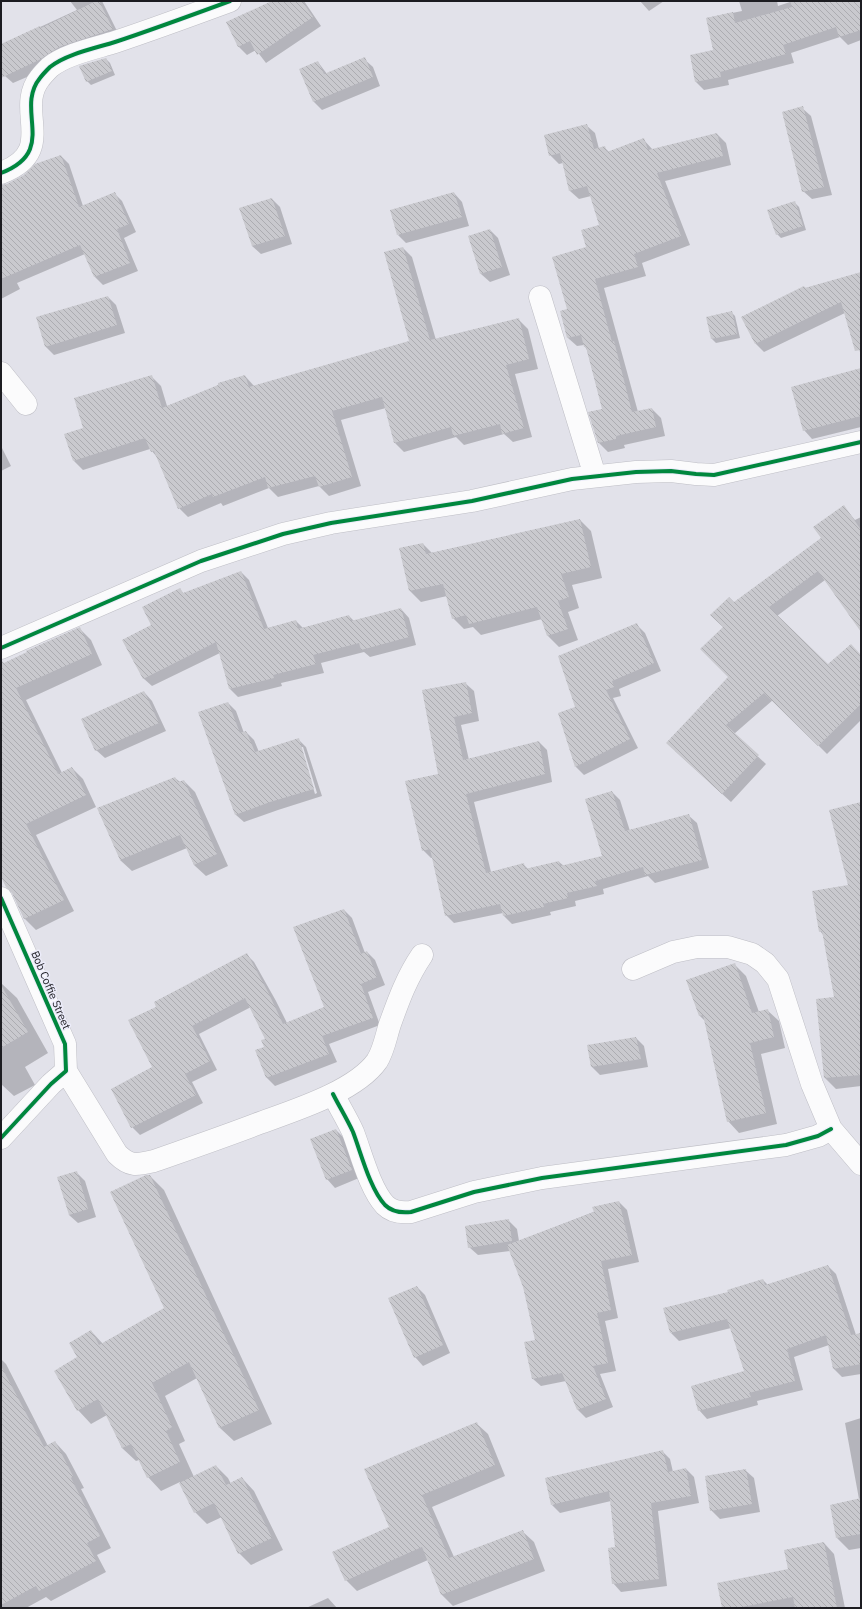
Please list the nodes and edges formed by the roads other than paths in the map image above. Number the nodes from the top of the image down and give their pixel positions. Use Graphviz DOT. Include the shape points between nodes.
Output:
graph roads {
  1 [pos="230,1"];
  2 [pos="1,173"];
  3 [pos="540,297"];
  4 [pos="1,373"];
  5 [pos="26,404"];
  6 [pos="861,442"];
  7 [pos="595,476"];
  8 [pos="1,648"];
  9 [pos="1,898"];
  10 [pos="422,955"];
  11 [pos="633,969"];
  12 [pos="66,1071"];
  13 [pos="333,1094"];
  14 [pos="830,1129"];
  15 [pos="1,1138"];
  16 [pos="861,1164"];
  1 -- 2 [label="street" via="77,54 50,67 39,80 32,95 32,139 28,155"];
  3 -- 7 [label="street"];
  4 -- 5 [label="street"];
  6 -- 7 [label="street" via="714,475 671,471"];
  7 -- 8 [label="street" via="472,501 331,523 283,534 201,561"];
  9 -- 12 [label="street, Bob Coffie Street" via="65,1044"];
  10 -- 13 [label="street" via="403,987 377,1060 369,1070"];
  11 -- 14 [label="street" via="673,952 697,947 728,947 752,954 765,963 778,978 812,1084"];
  12 -- 13 [label="street" via="117,1154 129,1164 154,1161 198,1146"];
  12 -- 15 [label="street"];
  13 -- 14 [label="street" via="352,1130 377,1193 386,1206 402,1213 474,1192 542,1178 786,1145 818,1136"];
  14 -- 16 [label="street"];
}
